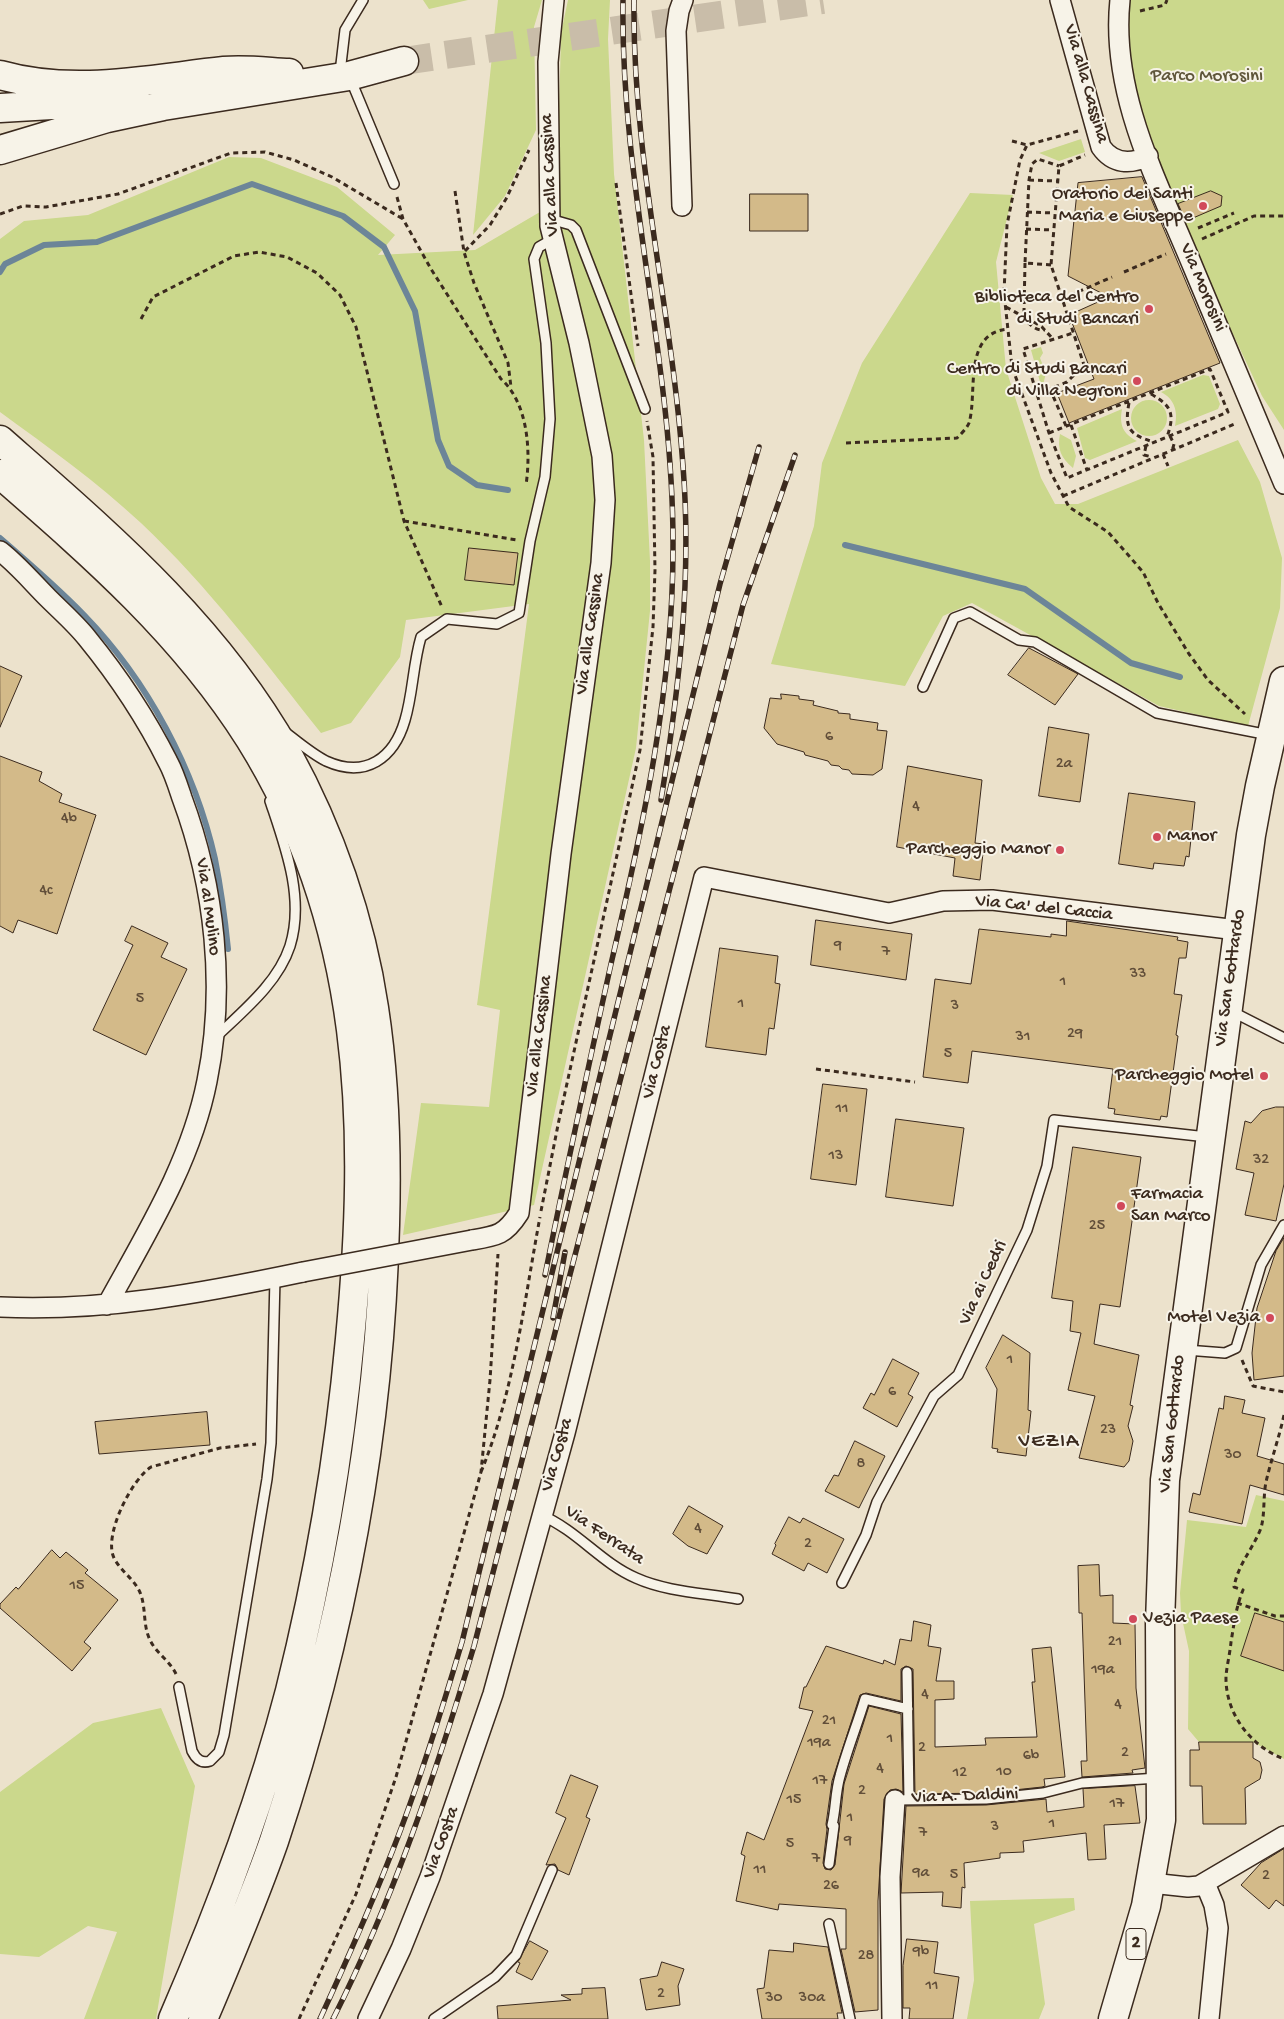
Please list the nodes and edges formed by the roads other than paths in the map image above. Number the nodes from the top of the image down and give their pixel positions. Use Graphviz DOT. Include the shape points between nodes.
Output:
graph roads {
  1 [pos="363,0"];
  2 [pos="554,0"];
  3 [pos="683,0"];
  4 [pos="1060,0"];
  5 [pos="1120,4"];
  6 [pos="345,70"];
  7 [pos="289,73"];
  8 [pos="0,75"];
  9 [pos="0,108"];
  10 [pos="0,150"];
  11 [pos="1148,156"];
  12 [pos="394,184"];
  13 [pos="682,206"];
  14 [pos="550,219"];
  15 [pos="553,239"];
  16 [pos="645,410"];
  17 [pos="0,440"];
  18 [pos="0,474"];
  19 [pos="1284,484"];
  20 [pos="0,551"];
  21 [pos="1284,681"];
  22 [pos="923,687"];
  23 [pos="264,716"];
  24 [pos="1270,736"];
  25 [pos="250,739"];
  26 [pos="704,877"];
  27 [pos="1237,930"];
  28 [pos="1227,1010"];
  29 [pos="1284,1038"];
  30 [pos="213,1040"];
  31 [pos="1210,1138"];
  32 [pos="1284,1225"];
  33 [pos="275,1278"];
  34 [pos="107,1305"];
  35 [pos="0,1307"];
  36 [pos="1181,1349"];
  37 [pos="541,1515"];
  38 [pos="842,1583"];
  39 [pos="738,1599"];
  40 [pos="907,1672"];
  41 [pos="179,1686"];
  42 [pos="908,1709"];
  43 [pos="1162,1777"];
  44 [pos="902,1800"];
  45 [pos="1284,1836"];
  46 [pos="830,1864"];
  47 [pos="552,1870"];
  48 [pos="1152,1883"];
  49 [pos="1205,1883"];
  50 [pos="829,1924"];
  51 [pos="173,2019"];
  52 [pos="203,2019"];
  53 [pos="368,2019"];
  54 [pos="434,2019"];
  55 [pos="850,2019"];
  56 [pos="892,2019"];
  57 [pos="1112,2019"];
  58 [pos="1209,2019"];
  1 -- 6 [label="lane" via="345,30"];
  2 -- 14 [label="street, Via alla Cassina" via="548,62"];
  3 -- 13 [label="street" via="676,31"];
  4 -- 11 [label="street, Via alla Cassina" via="1101,148 1122,162"];
  5 -- 11 [label="street, Via Morosini" via="1122,76"];
  6 -- 7 [label="main road"];
  6 -- 10 [label="main road" via="132,113"];
  6 -- 12 [label="lane"];
  7 -- 8 [label="main road" via="226,71 130,83 79,85 33,82"];
  7 -- 9 [label="main road" via="79,103"];
  11 -- 19 [label="street, Via Morosini" via="1188,239"];
  14 -- 15 [label="street, Via alla Cassina"];
  14 -- 16 [label="lane" via="571,225 576,230"];
  15 -- 23 [label="lane" via="539,247 534,259 546,343 550,419 545,477 530,542 519,613 497,624 447,619 421,637 414,658 405,720 384,759 372,764 352,767 327,761"];
  15 -- 33 [label="street, Via alla Cassina, bridge" via="602,456 605,500 601,564 561,854 519,1213 510,1228 497,1236"];
  17 -- 23 [label="main road" via="167,592 201,631"];
  18 -- 25 [label="main road" via="147,607 213,686"];
  20 -- 30 [label="street, Via al Mulino" via="87,637 140,710 169,764 204,869 214,941"];
  21 -- 24 [label="main road, Via San Gottardo / 2"];
  22 -- 24 [label="lane" via="954,618 970,612 1018,640 1035,642 1156,713"];
  23 -- 52 [label="main road" via="287,754 326,837 343,881 366,964 374,1005 384,1110 384,1274 374,1396 357,1513 321,1680 273,1842"];
  24 -- 27 [label="main road, Via San Gottardo / 2"];
  25 -- 30 [label="lane" via="287,850 293,880 293,928 290,946 280,966 259,995"];
  25 -- 51 [label="main road" via="308,857 326,911 348,1001 360,1123 358,1233 344,1403 329,1508 289,1694 238,1857"];
  26 -- 27 [label="street, Via Ca' del Caccia" via="889,913 943,901 992,900"];
  26 -- 37 [label="street, Via Costa" via="565,1434"];
  27 -- 28 [label="main road, Via San Gottardo / 2"];
  28 -- 29 [label="lane"];
  28 -- 31 [label="main road, Via San Gottardo / 2"];
  30 -- 34 [label="street, Via al Mulino" via="207,1082 179,1169"];
  31 -- 36 [label="main road, Via San Gottardo / 2"];
  31 -- 38 [label="lane, Via ai Cedri" via="1054,1120 1047,1166 1027,1230 958,1375 934,1396 876,1502 866,1535"];
  32 -- 36 [label="lane" via="1261,1265 1236,1348 1225,1353"];
  33 -- 34 [label="street"];
  33 -- 41 [label="lane" via="271,1443 267,1480 224,1735 219,1752 210,1761 200,1762 192,1751"];
  34 -- 35 [label="street"];
  36 -- 43 [label="main road, Via San Gottardo / 2" via="1161,1542"];
  37 -- 39 [label="lane, Via Ferrata" via="569,1530 636,1579"];
  37 -- 53 [label="street, Via Costa" via="499,1676 452,1820 401,1949"];
  40 -- 42 [label="lane"];
  42 -- 44 [label="lane"];
  42 -- 46 [label="lane" via="865,1699 834,1801 836,1811"];
  43 -- 44 [label="lane, Via A. Daldini" via="1082,1783 1043,1793 986,1799"];
  43 -- 48 [label="main road, Via San Gottardo / 2" via="1161,1820"];
  44 -- 56 [label="street, Via A. Daldini" via="890,1877"];
  45 -- 49 [label="street"];
  47 -- 54 [label="lane" via="516,1955 495,1977"];
  48 -- 49 [label="street" via="1188,1887"];
  48 -- 57 [label="main road, Via San Gottardo / 2"];
  49 -- 58 [label="street" via="1214,1905 1218,1928"];
  50 -- 55 [label="lane"];
}
